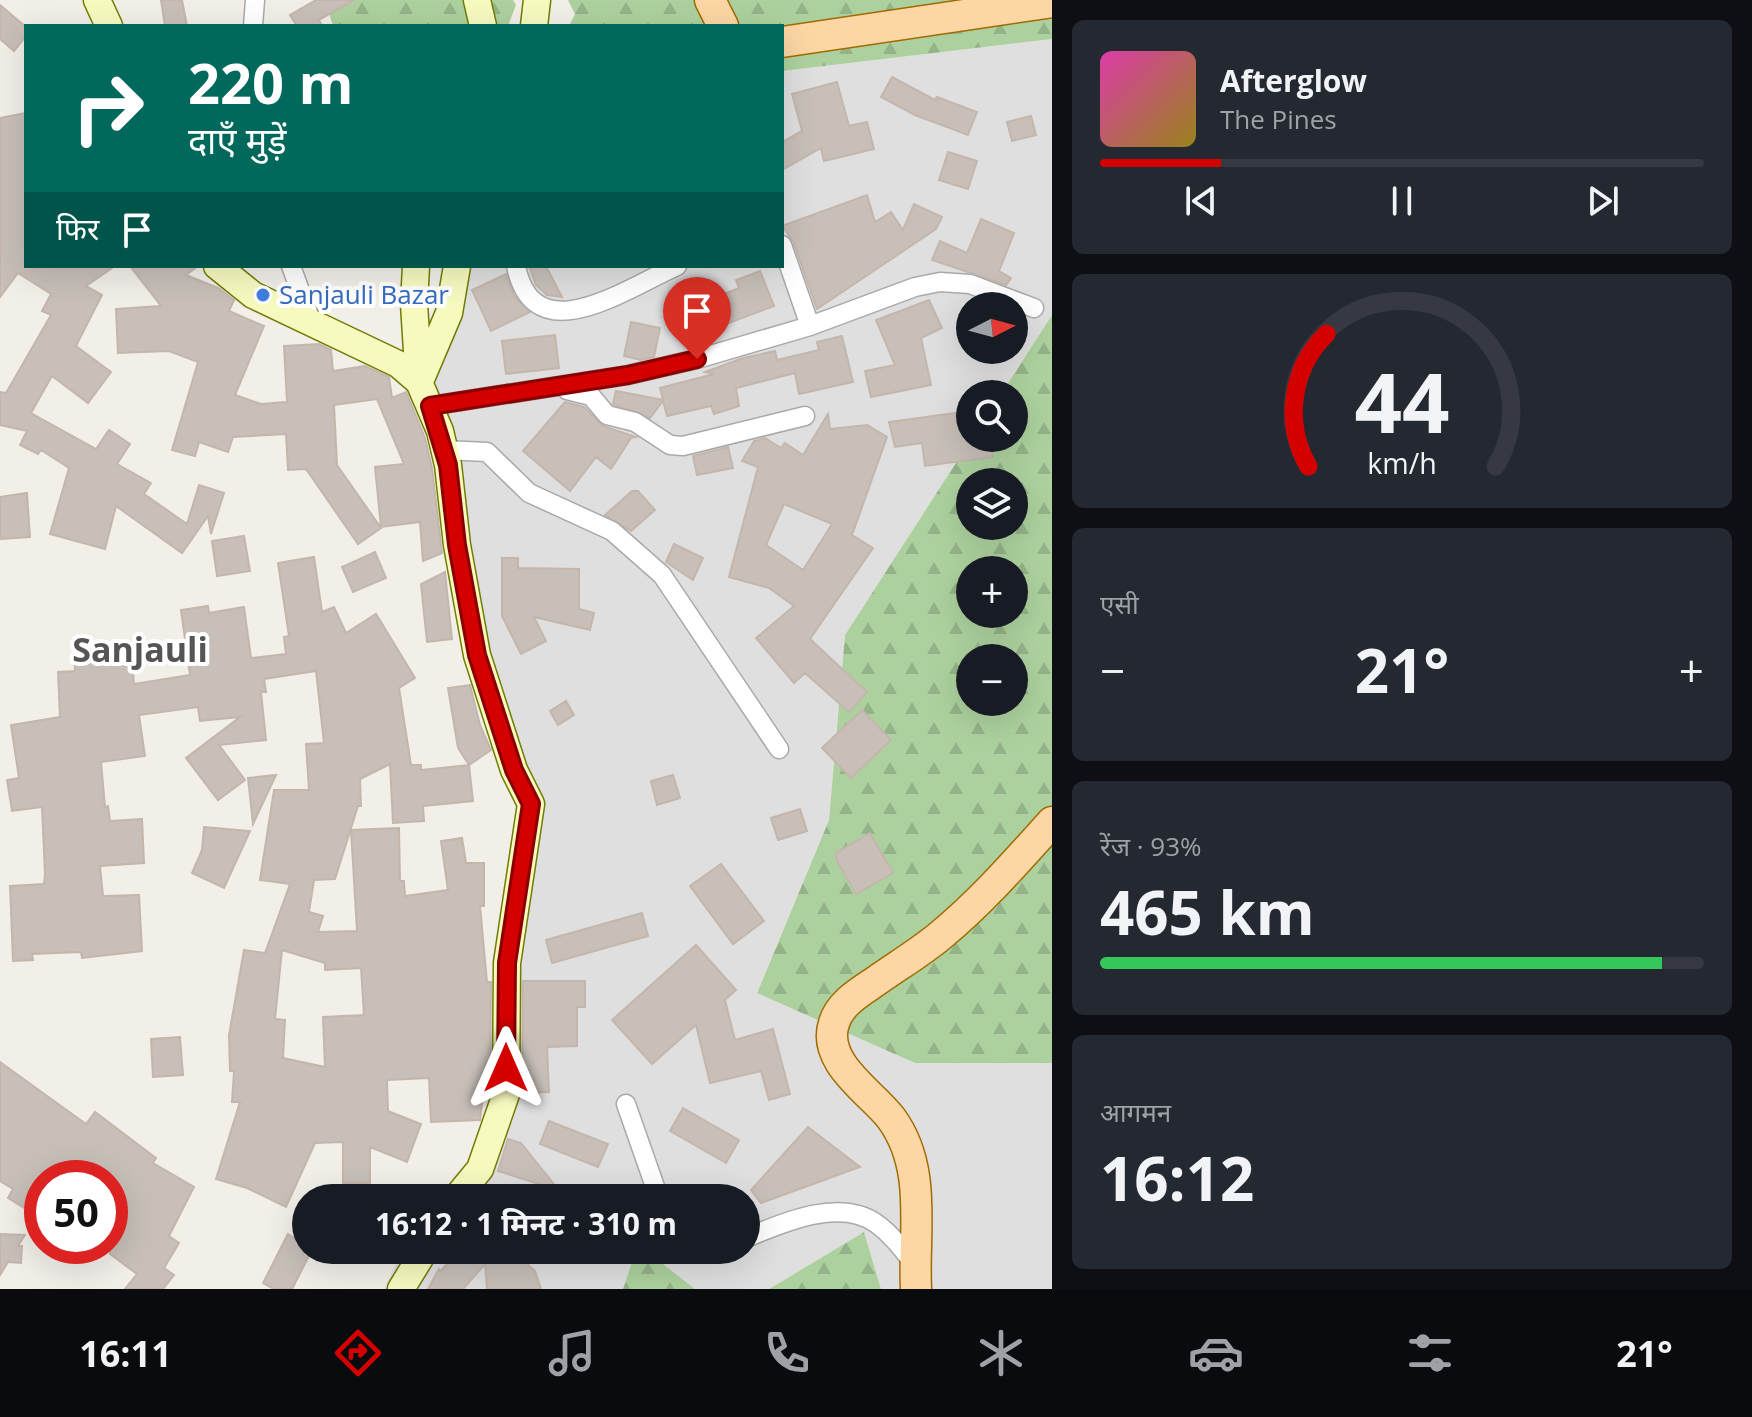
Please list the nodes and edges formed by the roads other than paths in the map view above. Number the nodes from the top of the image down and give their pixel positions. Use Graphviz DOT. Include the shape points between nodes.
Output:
graph roads {
  1 [pos="97,0"];
  2 [pos="255,0"];
  3 [pos="477,0"];
  4 [pos="537,0"];
  5 [pos="710,0"];
  6 [pos="1052,2"];
  7 [pos="108,24"];
  8 [pos="253,24"];
  9 [pos="483,24"];
  10 [pos="534,24"];
  11 [pos="722,24"];
  12 [pos="784,42"];
  13 [pos="784,251"];
  14 [pos="219,268"];
  15 [pos="292,268"];
  16 [pos="416,268"];
  17 [pos="457,268"];
  18 [pos="516,268"];
  19 [pos="672,268"];
  20 [pos="1034,308"];
  21 [pos="313,326"];
  22 [pos="810,326"];
  23 [pos="545,388"];
  24 [pos="424,394"];
  25 [pos="805,416"];
  26 [pos="444,450"];
  27 [pos="779,749"];
  28 [pos="1052,822"];
  29 [pos="626,1104"];
  30 [pos="468,1184"];
  31 [pos="654,1184"];
  32 [pos="760,1232"];
  33 [pos="416,1264"];
  34 [pos="915,1277"];
  35 [pos="401,1289"];
  1 -- 7 [label="main road"];
  2 -- 8 [label="street"];
  3 -- 9 [label="main road"];
  4 -- 10 [label="main road"];
  5 -- 11 [label="main road"];
  6 -- 12 [label="main road"];
  13 -- 22 [label="street"];
  14 -- 21 [label="main road" via="253,295"];
  15 -- 21 [label="street"];
  16 -- 24 [label="main road" via="414,304"];
  17 -- 24 [label="main road"];
  18 -- 19 [label="street" via="530,302 546,312 566,313"];
  20 -- 22 [label="street" via="970,284 940,282"];
  21 -- 24 [label="main road" via="398,364"];
  22 -- 23 [label="street" via="642,372"];
  23 -- 24 [label="street"];
  23 -- 25 [label="street" via="585,392 607,415 635,422 670,445"];
  24 -- 26 [label="main road"];
  26 -- 27 [label="street" via="487,452 529,493 588,518 639,552 662,575"];
  26 -- 30 [label="main road" via="477,655 514,770 531,804 507,963 506,1094 480,1169"];
  28 -- 34 [label="main road" via="988,893 939,937 845,1003 833,1024 836,1051 849,1074 890,1117 910,1150 916,1190"];
  29 -- 31 [label="street"];
  32 -- 34 [label="street" via="788,1220 852,1213 874,1222"];
  33 -- 35 [label="main road"];
}
